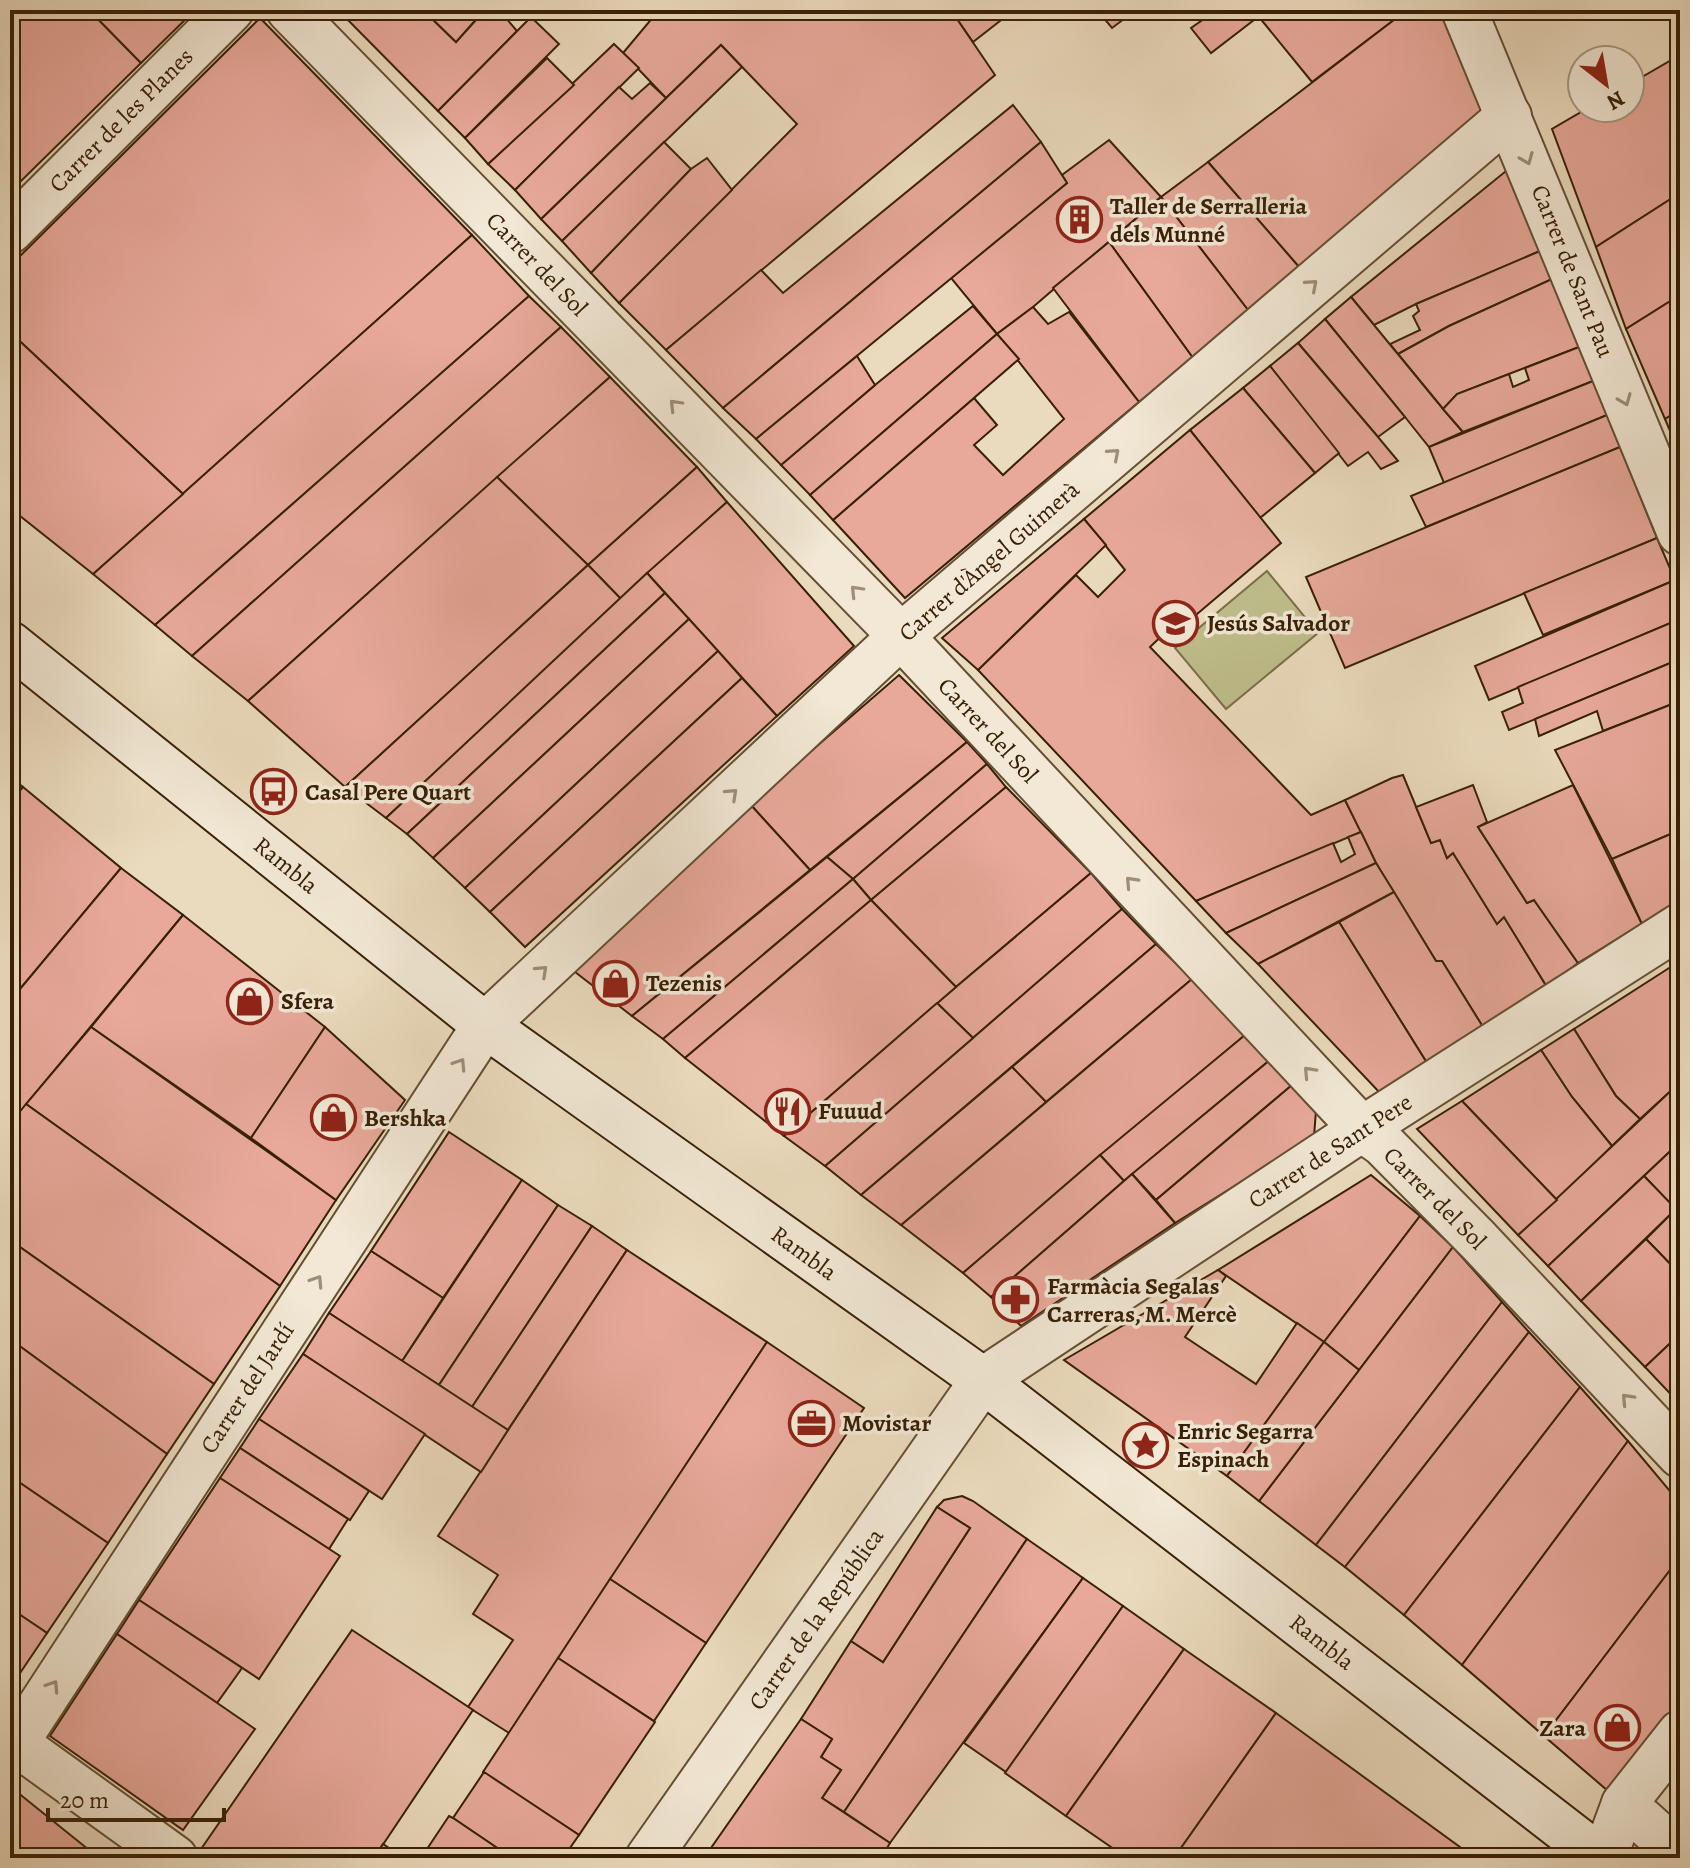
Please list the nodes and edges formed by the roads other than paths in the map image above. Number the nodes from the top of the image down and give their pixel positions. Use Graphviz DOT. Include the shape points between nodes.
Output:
graph roads {
  1 [pos="231,10"];
  2 [pos="289,10"];
  3 [pos="1464,10"];
  4 [pos="1509,116"];
  5 [pos="10,231"];
  6 [pos="1680,533"];
  7 [pos="901,636"];
  8 [pos="10,644"];
  9 [pos="1680,926"];
  10 [pos="485,1025"];
  11 [pos="1362,1129"];
  12 [pos="983,1380"];
  13 [pos="1680,1455"];
  14 [pos="1680,1733"];
  15 [pos="12,1745"];
  16 [pos="1624,1804"];
  17 [pos="1680,1854"];
  18 [pos="175,1858"];
  19 [pos="648,1858"];
  20 [pos="1603,1858"];
  1 -- 5 [label="street, Carrer de les Planes"];
  7 -- 2 [label="street, Carrer del Sol, one-way"];
  3 -- 4 [label="street, Carrer de Sant Pau"];
  4 -- 6 [label="street, Carrer de Sant Pau, one-way"];
  7 -- 4 [label="street, Carrer d'Àngel Guimerà, one-way"];
  10 -- 7 [label="street, Carrer d'Àngel Guimerà, one-way"];
  11 -- 7 [label="street, Carrer del Sol, one-way"];
  8 -- 10 [label="street, Rambla"];
  9 -- 11 [label="street, Carrer de Sant Pere"];
  10 -- 12 [label="street, Rambla"];
  15 -- 10 [label="street, Carrer del Jardí, one-way"];
  11 -- 12 [label="street, Carrer de Sant Pere"];
  13 -- 11 [label="street, Carrer del Sol, one-way" via="1478,1240"];
  12 -- 19 [label="street, Carrer de la República"];
  12 -- 20 [label="street, Rambla"];
  14 -- 16 [label="street"];
  15 -- 18 [label="street"];
  16 -- 17 [label="street"];
  16 -- 20 [label="street"];
}
